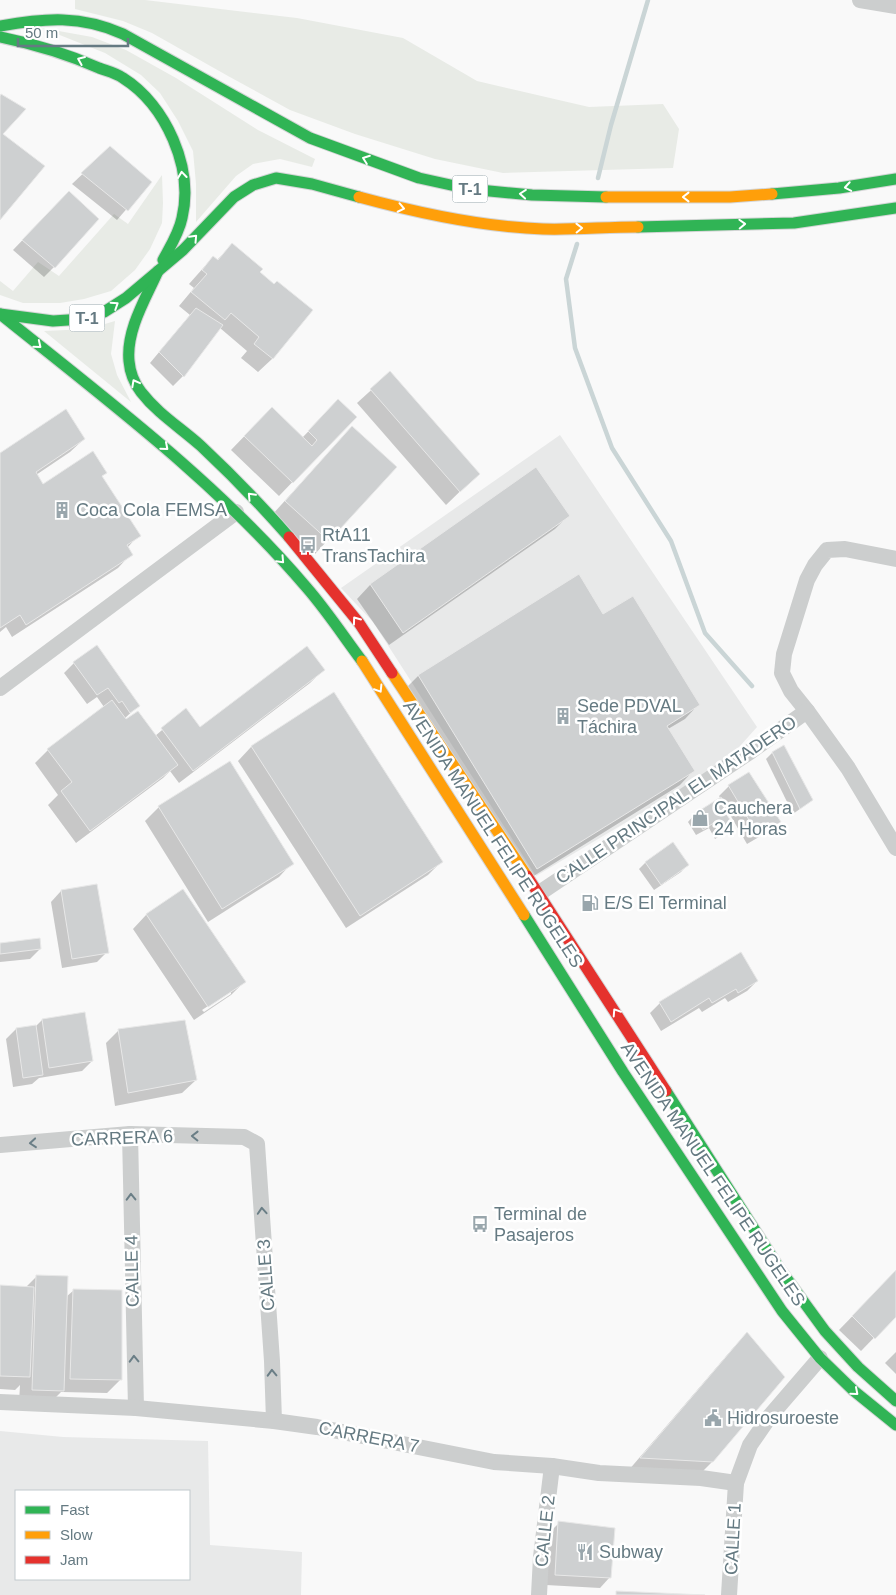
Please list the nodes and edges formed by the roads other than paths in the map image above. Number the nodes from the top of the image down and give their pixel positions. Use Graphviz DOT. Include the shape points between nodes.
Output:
graph roads {
  1 [pos="860,0"];
  2 [pos="896,6"];
  3 [pos="0,26"];
  4 [pos="0,37"];
  5 [pos="896,178"];
  6 [pos="896,208"];
  7 [pos="158,270"];
  8 [pos="0,314"];
  9 [pos="236,512"];
  10 [pos="896,559"];
  11 [pos="0,688"];
  12 [pos="808,711"];
  13 [pos="896,848"];
  14 [pos="538,894"];
  15 [pos="130,1134"];
  16 [pos="244,1136"];
  17 [pos="0,1145"];
  18 [pos="820,1358"];
  19 [pos="896,1401"];
  20 [pos="0,1402"];
  21 [pos="136,1408"];
  22 [pos="274,1422"];
  23 [pos="896,1425"];
  24 [pos="552,1466"];
  25 [pos="736,1483"];
  26 [pos="540,1595"];
  27 [pos="729,1595"];
  1 -- 2 [label="street"];
  5 -- 3 [label="main road, T-1, one-way" via="839,188 730,197 591,197 469,189 419,178 310,138 123,34 101,25 52,20"];
  7 -- 4 [label="main road, AVENIDA MANUEL FELIPE RUGELES, one-way" via="183,216 180,157 166,122 125,79 73,57"];
  7 -- 6 [label="main road, T-1, one-way" via="234,197 253,185 276,178 470,222 542,229 794,223"];
  8 -- 7 [label="main road, T-1, one-way" via="53,321 83,319 104,312 126,298"];
  14 -- 7 [label="main road, AVENIDA MANUEL FELIPE RUGELES, one-way" via="359,623 327,581 243,487 151,404 134,384 128,358 130,338"];
  8 -- 9 [label="main road, AVENIDA MANUEL FELIPE RUGELES, one-way" via="164,446"];
  9 -- 11 [label="street"];
  9 -- 18 [label="main road, AVENIDA MANUEL FELIPE RUGELES, one-way" via="308,589 362,662 623,1072 765,1287"];
  10 -- 12 [label="street, CALLE PRINCIPAL EL MATADERO" via="845,549 827,550 815,565 807,580 784,654 782,673"];
  12 -- 13 [label="street" via="848,768"];
  12 -- 14 [label="street, CALLE PRINCIPAL EL MATADERO"];
  19 -- 14 [label="main road, AVENIDA MANUEL FELIPE RUGELES, one-way" via="825,1331 779,1268"];
  16 -- 15 [label="street, CARRERA 6, one-way"];
  15 -- 17 [label="street, CARRERA 6, one-way"];
  21 -- 15 [label="street, CALLE 4, one-way"];
  22 -- 16 [label="street, CALLE 3, one-way" via="258,1152 257,1144"];
  18 -- 23 [label="main road, AVENIDA MANUEL FELIPE RUGELES, one-way" via="854,1392"];
  18 -- 25 [label="street, CALLE 1" via="770,1416 750,1445"];
  20 -- 21 [label="street, CARRERA 7"];
  21 -- 22 [label="street, CARRERA 7"];
  22 -- 24 [label="street, CARRERA 7" via="317,1427 494,1462"];
  24 -- 25 [label="street, CARRERA 7" via="599,1473"];
  24 -- 26 [label="street, CALLE 2"];
  25 -- 27 [label="street, CALLE 1"];
}
